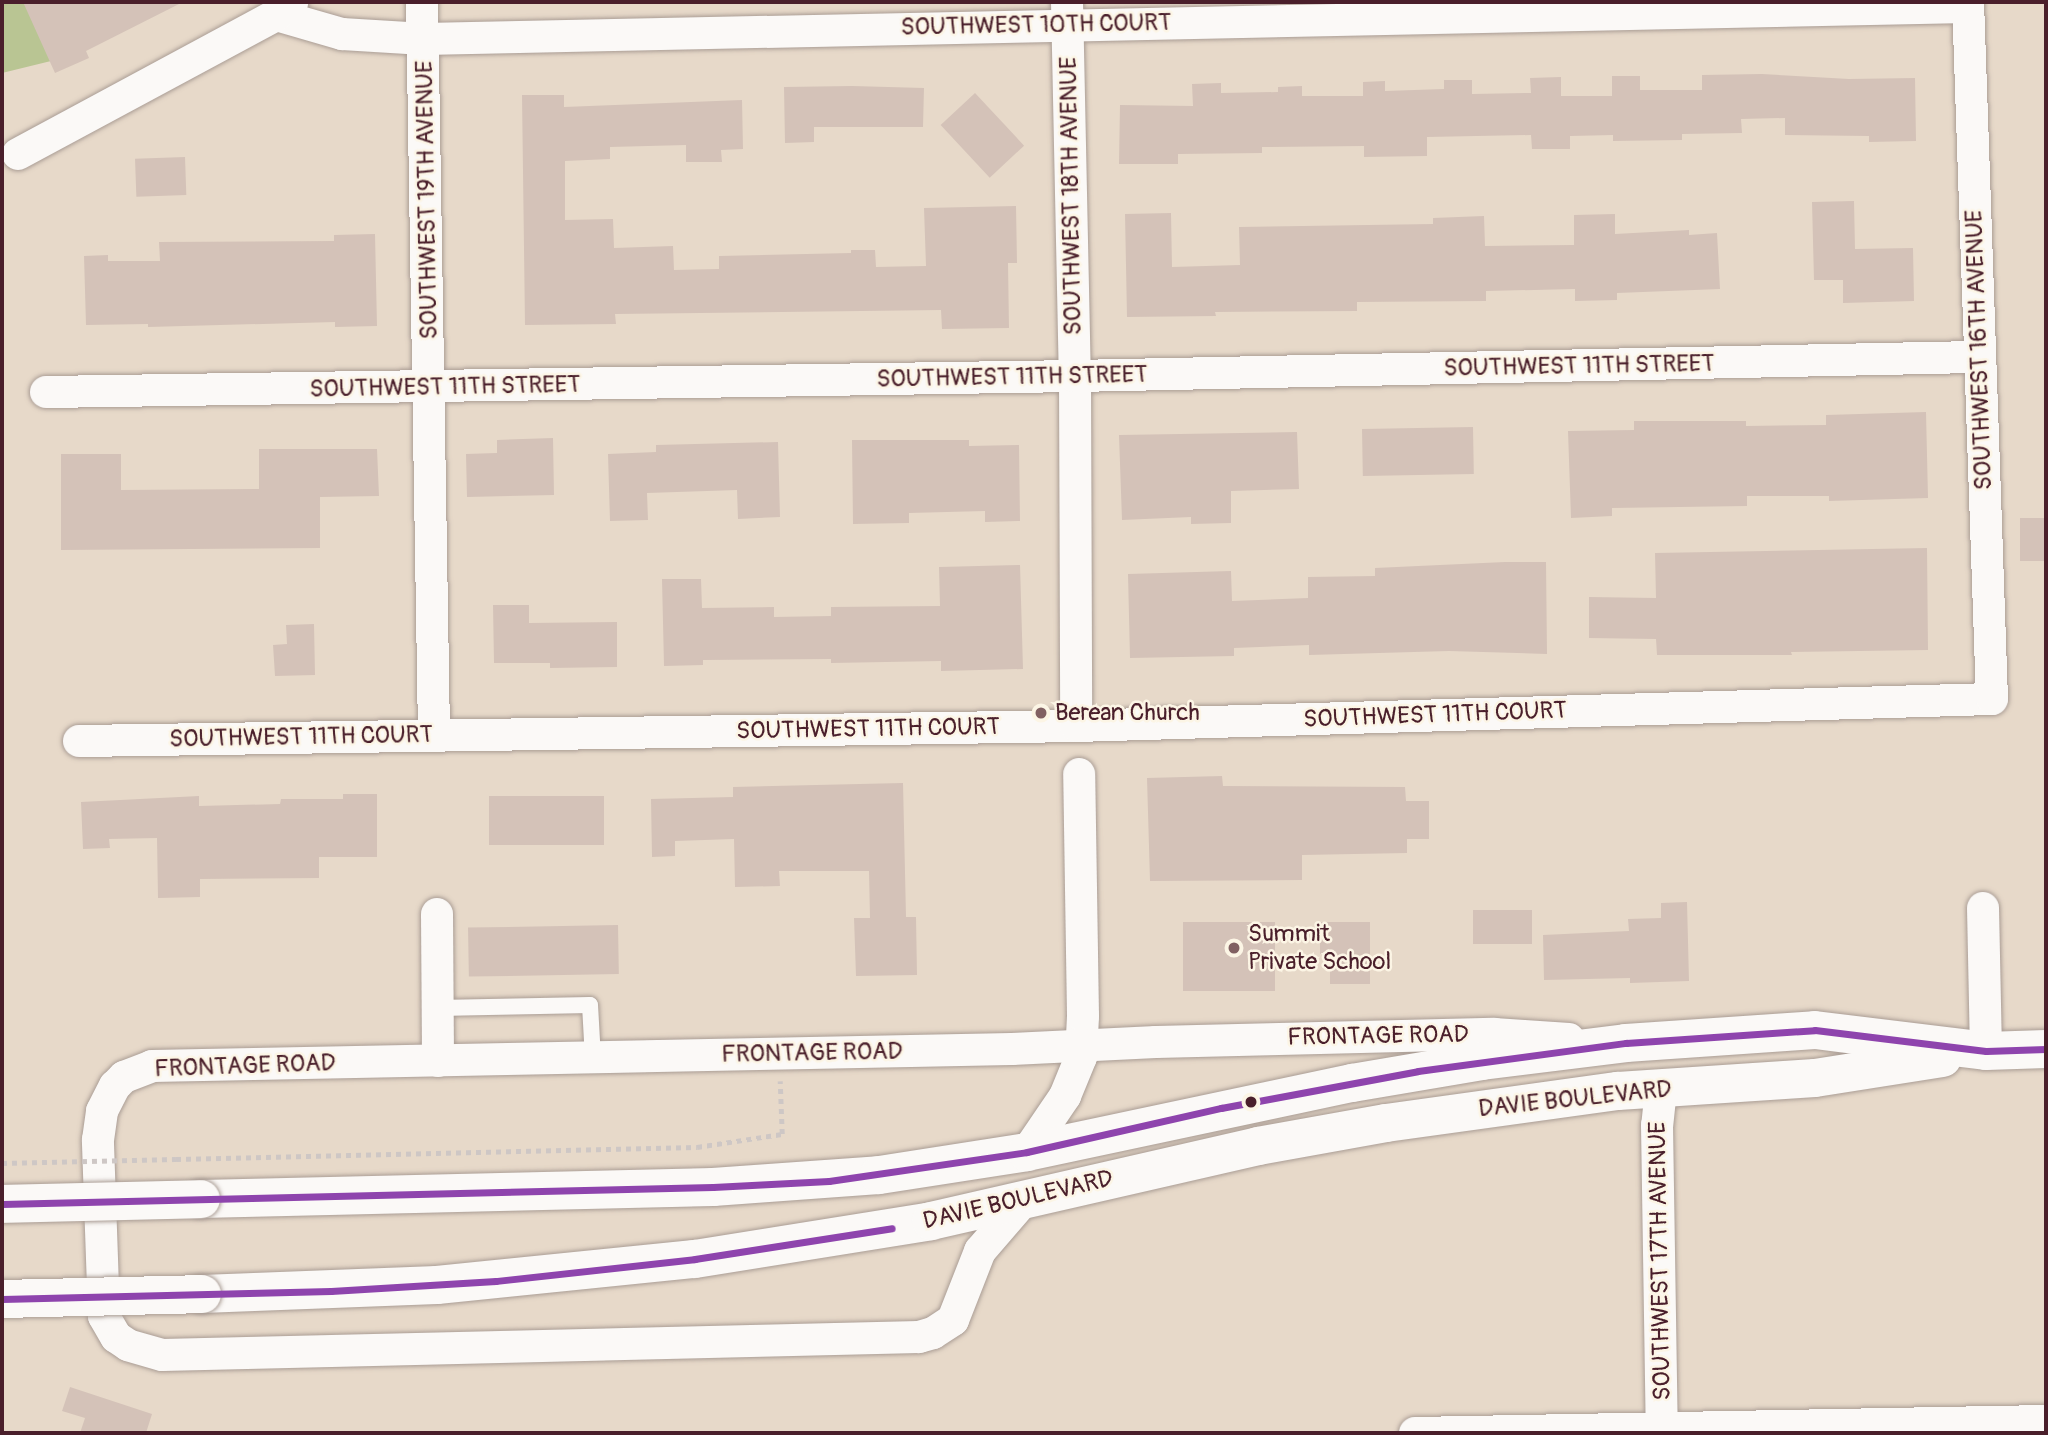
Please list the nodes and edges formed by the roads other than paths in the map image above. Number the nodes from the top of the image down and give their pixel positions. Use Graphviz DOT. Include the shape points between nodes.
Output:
graph roads {
  1 [pos="422,2"];
  2 [pos="1968,5"];
  3 [pos="284,8"];
  4 [pos="1067,13"];
  5 [pos="424,38"];
  6 [pos="18,155"];
  7 [pos="1978,357"];
  8 [pos="1075,376"];
  9 [pos="430,387"];
  10 [pos="46,392"];
  11 [pos="1992,699"];
  12 [pos="1076,726"];
  13 [pos="434,735"];
  14 [pos="79,741"];
  15 [pos="1079,774"];
  16 [pos="1983,908"];
  17 [pos="437,914"];
  18 [pos="438,1008"];
  19 [pos="1773,1032"];
  20 [pos="1626,1043"];
  21 [pos="1082,1047"];
  22 [pos="2046,1049"];
  23 [pos="1986,1051"];
  24 [pos="593,1058"];
  25 [pos="438,1060"];
  26 [pos="1661,1089"];
  27 [pos="1027,1152"];
  28 [pos="1024,1199"];
  29 [pos="2,1204"];
  30 [pos="2,1299"];
  31 [pos="2046,1421"];
  32 [pos="1662,1431"];
  33 [pos="1415,1433"];
  1 -- 5 [label="street, SOUTHWEST 19TH AVENUE"];
  2 -- 4 [label="street, SOUTHWEST 10TH COURT"];
  2 -- 7 [label="street, SOUTHWEST 16TH AVENUE"];
  3 -- 5 [label="street, SOUTHWEST 10TH COURT" via="342,34"];
  3 -- 6 [label="street"];
  4 -- 5 [label="street, SOUTHWEST 10TH COURT"];
  4 -- 8 [label="street, SOUTHWEST 18TH AVENUE"];
  5 -- 9 [label="street, SOUTHWEST 19TH AVENUE"];
  7 -- 8 [label="street, SOUTHWEST 11TH STREET"];
  7 -- 11 [label="street, SOUTHWEST 16TH AVENUE"];
  8 -- 9 [label="street, SOUTHWEST 11TH STREET"];
  8 -- 12 [label="street, SOUTHWEST 18TH AVENUE"];
  9 -- 10 [label="street, SOUTHWEST 11TH STREET"];
  9 -- 13 [label="street, SOUTHWEST 19TH AVENUE"];
  11 -- 12 [label="street, SOUTHWEST 11TH COURT"];
  12 -- 13 [label="street, SOUTHWEST 11TH COURT"];
  13 -- 14 [label="street, SOUTHWEST 11TH COURT"];
  15 -- 21 [label="street"];
  16 -- 23 [label="street"];
  17 -- 18 [label="street"];
  18 -- 24 [label="lane" via="590,1005"];
  18 -- 25 [label="street"];
  19 -- 20 [label="main road, DAVIE BOULEVARD"];
  19 -- 23 [label="main road, DAVIE BOULEVARD" via="1815,1030"];
  19 -- 26 [label="main road" via="1716,1054"];
  20 -- 21 [label="street, FRONTAGE ROAD" via="1494,1034"];
  20 -- 27 [label="main road, DAVIE BOULEVARD" via="1365,1080"];
  21 -- 24 [label="street, FRONTAGE ROAD"];
  21 -- 27 [label="street" via="1065,1096"];
  22 -- 23 [label="main road, DAVIE BOULEVARD"];
  23 -- 26 [label="main road, DAVIE BOULEVARD" via="1815,1078"];
  24 -- 25 [label="street, FRONTAGE ROAD"];
  25 -- 28 [label="street, FRONTAGE ROAD" via="166,1065 137,1071 115,1086 102,1111 98,1140 104,1316 116,1337 151,1354 177,1356 919,1337 953,1320 980,1251"];
  26 -- 28 [label="main road, DAVIE BOULEVARD" via="1527,1101 1331,1132"];
  26 -- 32 [label="street, SOUTHWEST 17TH AVENUE" via="1657,1125"];
  27 -- 29 [label="main road, DAVIE BOULEVARD, bridge" via="880,1175 773,1185"];
  28 -- 30 [label="main road, DAVIE BOULEVARD, bridge" via="836,1238 631,1267 449,1284"];
  31 -- 32 [label="street"];
  32 -- 33 [label="street"];
}
